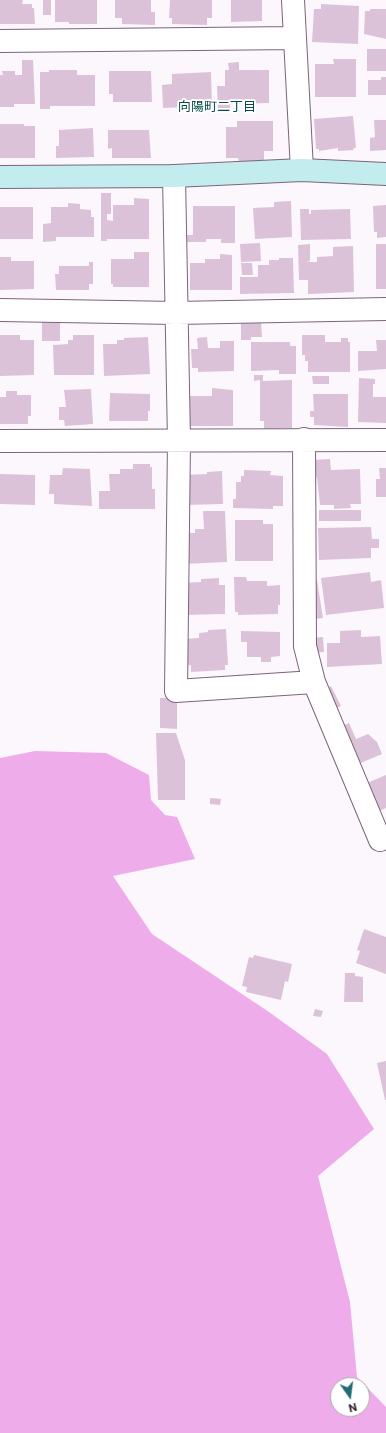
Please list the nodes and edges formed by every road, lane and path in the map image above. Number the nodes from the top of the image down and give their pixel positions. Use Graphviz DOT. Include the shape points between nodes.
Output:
graph roads {
  1 [pos="293,0"];
  2 [pos="295,38"];
  3 [pos="0,41"];
  4 [pos="302,170"];
  5 [pos="386,174"];
  6 [pos="174,176"];
  7 [pos="0,177"];
  8 [pos="386,309"];
  9 [pos="0,310"];
  10 [pos="176,313"];
  11 [pos="304,439"];
  12 [pos="386,440"];
  13 [pos="0,441"];
  14 [pos="179,442"];
  15 [pos="314,682"];
  16 [pos="380,840"];
  1 -- 2 [label="street"];
  2 -- 3 [label="street"];
  2 -- 4 [label="street"];
  4 -- 5 [label="street"];
  4 -- 6 [label="street"];
  6 -- 7 [label="street"];
  6 -- 10 [label="street"];
  8 -- 10 [label="street"];
  9 -- 10 [label="street"];
  10 -- 14 [label="street"];
  11 -- 12 [label="street"];
  11 -- 14 [label="street"];
  11 -- 15 [label="street" via="305,646"];
  13 -- 14 [label="street"];
  14 -- 15 [label="street" via="176,691"];
  15 -- 16 [label="street"];
}
